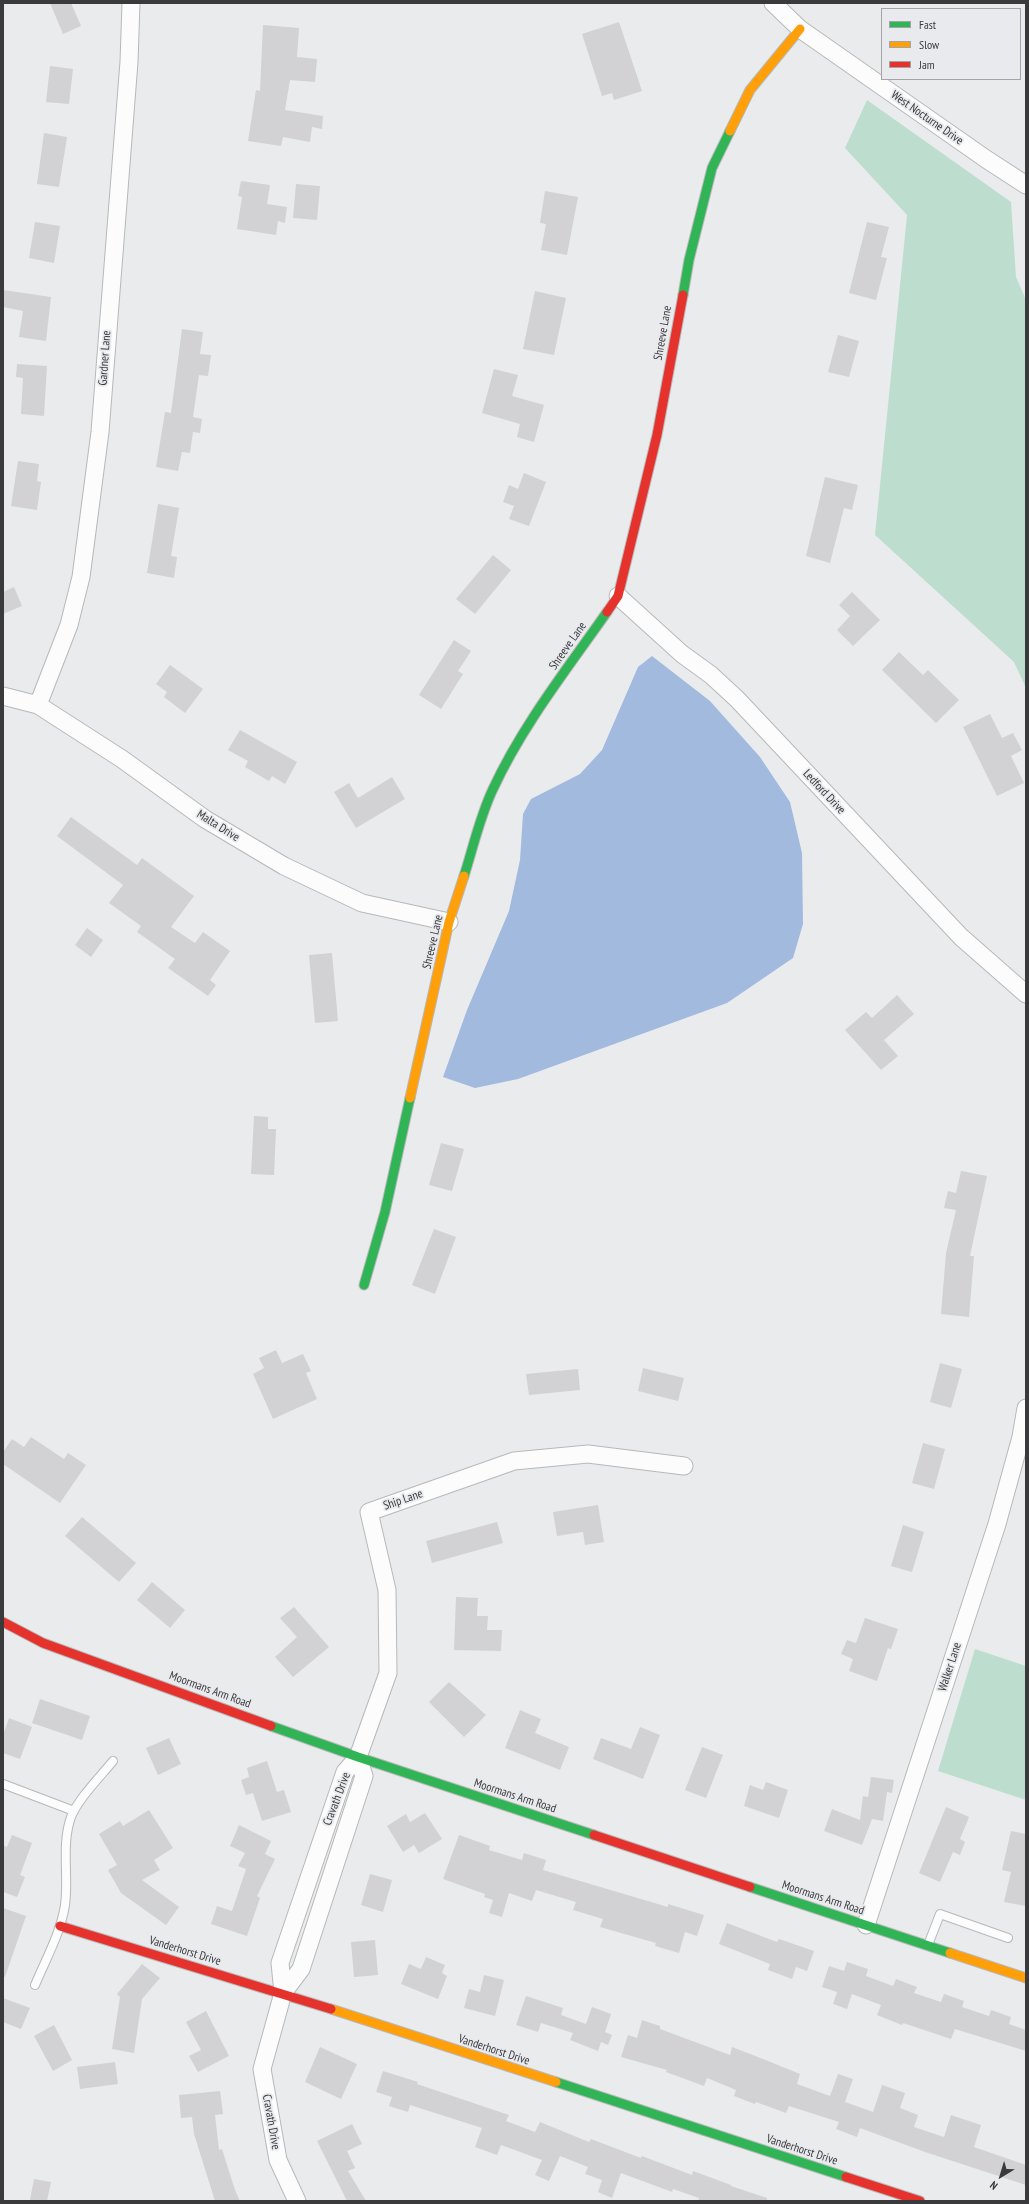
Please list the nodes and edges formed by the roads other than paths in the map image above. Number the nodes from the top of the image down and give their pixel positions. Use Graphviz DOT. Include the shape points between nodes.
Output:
graph roads {
  1 [pos="131,3"];
  2 [pos="772,3"];
  3 [pos="800,29"];
  4 [pos="1026,185"];
  5 [pos="618,596"];
  6 [pos="3,696"];
  7 [pos="38,705"];
  8 [pos="449,922"];
  9 [pos="1026,994"];
  10 [pos="364,1285"];
  11 [pos="1026,1408"];
  12 [pos="684,1466"];
  13 [pos="3,1622"];
  14 [pos="358,1757"];
  15 [pos="113,1761"];
  16 [pos="3,1784"];
  17 [pos="74,1811"];
  18 [pos="866,1925"];
  19 [pos="60,1926"];
  20 [pos="1008,1938"];
  21 [pos="928,1946"];
  22 [pos="1026,1978"];
  23 [pos="35,1985"];
  24 [pos="283,1993"];
  25 [pos="297,2201"];
  26 [pos="920,2201"];
  1 -- 7 [label="street, Gardner Lane" via="129,62 100,432 89,517 81,577 69,625"];
  2 -- 3 [label="street, West Nocturne Drive"];
  3 -- 4 [label="street, West Nocturne Drive" via="979,155"];
  3 -- 5 [label="street, Shreeve Lane" via="750,90 712,168 689,260 657,436"];
  5 -- 8 [label="street, Shreeve Lane" via="545,700 492,790"];
  5 -- 9 [label="street, Ledford Drive" via="682,654 737,698 961,937"];
  6 -- 7 [label="street, Malta Drive"];
  7 -- 8 [label="street, Malta Drive" via="122,759 205,819 284,866 362,903"];
  8 -- 10 [label="street, Shreeve Lane" via="385,1212"];
  11 -- 18 [label="street, Walker Lane" via="1021,1437 997,1524"];
  12 -- 14 [label="street, Ship Lane" via="588,1454 514,1461 369,1512 387,1590 388,1673"];
  13 -- 14 [label="street, Moormans Arm Road" via="43,1643"];
  14 -- 18 [label="street, Moormans Arm Road"];
  14 -- 24 [label="street, Cravath Drive" via="364,1776 301,1969"];
  15 -- 17 [label="lane"];
  16 -- 17 [label="lane"];
  17 -- 19 [label="lane" via="68,1828 65,1904"];
  18 -- 21 [label="street, Moormans Arm Road"];
  19 -- 23 [label="lane"];
  19 -- 24 [label="street, Vanderhorst Drive"];
  20 -- 21 [label="lane" via="940,1914"];
  21 -- 22 [label="street, Moormans Arm Road"];
  24 -- 25 [label="street, Cravath Drive" via="262,2069 278,2160"];
  24 -- 26 [label="street, Vanderhorst Drive"];
}
